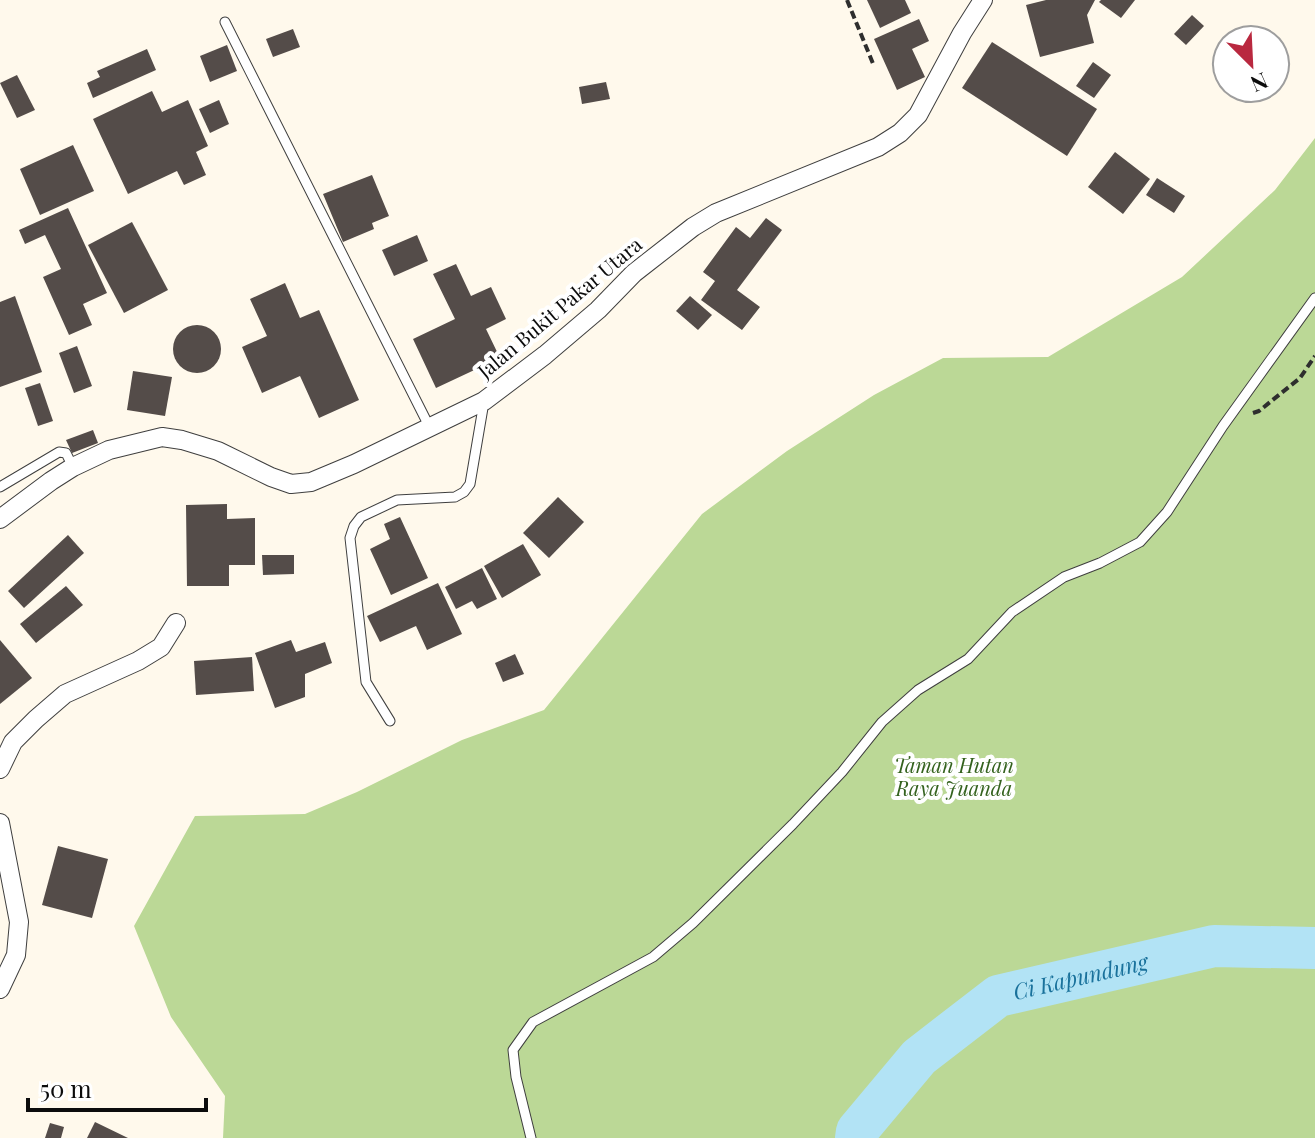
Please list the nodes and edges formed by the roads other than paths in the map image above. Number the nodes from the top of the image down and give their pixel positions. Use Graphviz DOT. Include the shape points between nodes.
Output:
graph roads {
  1 [pos="983,0"];
  2 [pos="225,22"];
  3 [pos="1315,298"];
  4 [pos="484,401"];
  5 [pos="430,428"];
  6 [pos="73,467"];
  7 [pos="0,487"];
  8 [pos="0,519"];
  9 [pos="176,623"];
  10 [pos="390,721"];
  11 [pos="0,769"];
  12 [pos="0,823"];
  13 [pos="0,989"];
  14 [pos="531,1138"];
  1 -- 4 [label="street, Jalan Bukit Pakar Utara" via="918,115 900,133 693,227"];
  2 -- 5 [label="lane"];
  3 -- 14 [label="lane" via="1167,512 1140,542 1064,577 1012,612 968,659 918,690 882,722 842,772 693,923 653,957 533,1022 513,1050"];
  4 -- 5 [label="street, Jalan Bukit Pakar Utara"];
  4 -- 10 [label="lane" via="470,484 464,492 397,500 361,517 350,538 366,682"];
  5 -- 6 [label="street, Jalan Bukit Pakar Utara" via="311,482 291,484 218,451 162,437 109,450"];
  6 -- 7 [label="lane" via="66,453 59,452"];
  6 -- 8 [label="street, Jalan Bukit Pakar Utara"];
  9 -- 11 [label="street" via="161,647 65,694 13,742"];
  12 -- 13 [label="street" via="19,922 16,955"];
}
